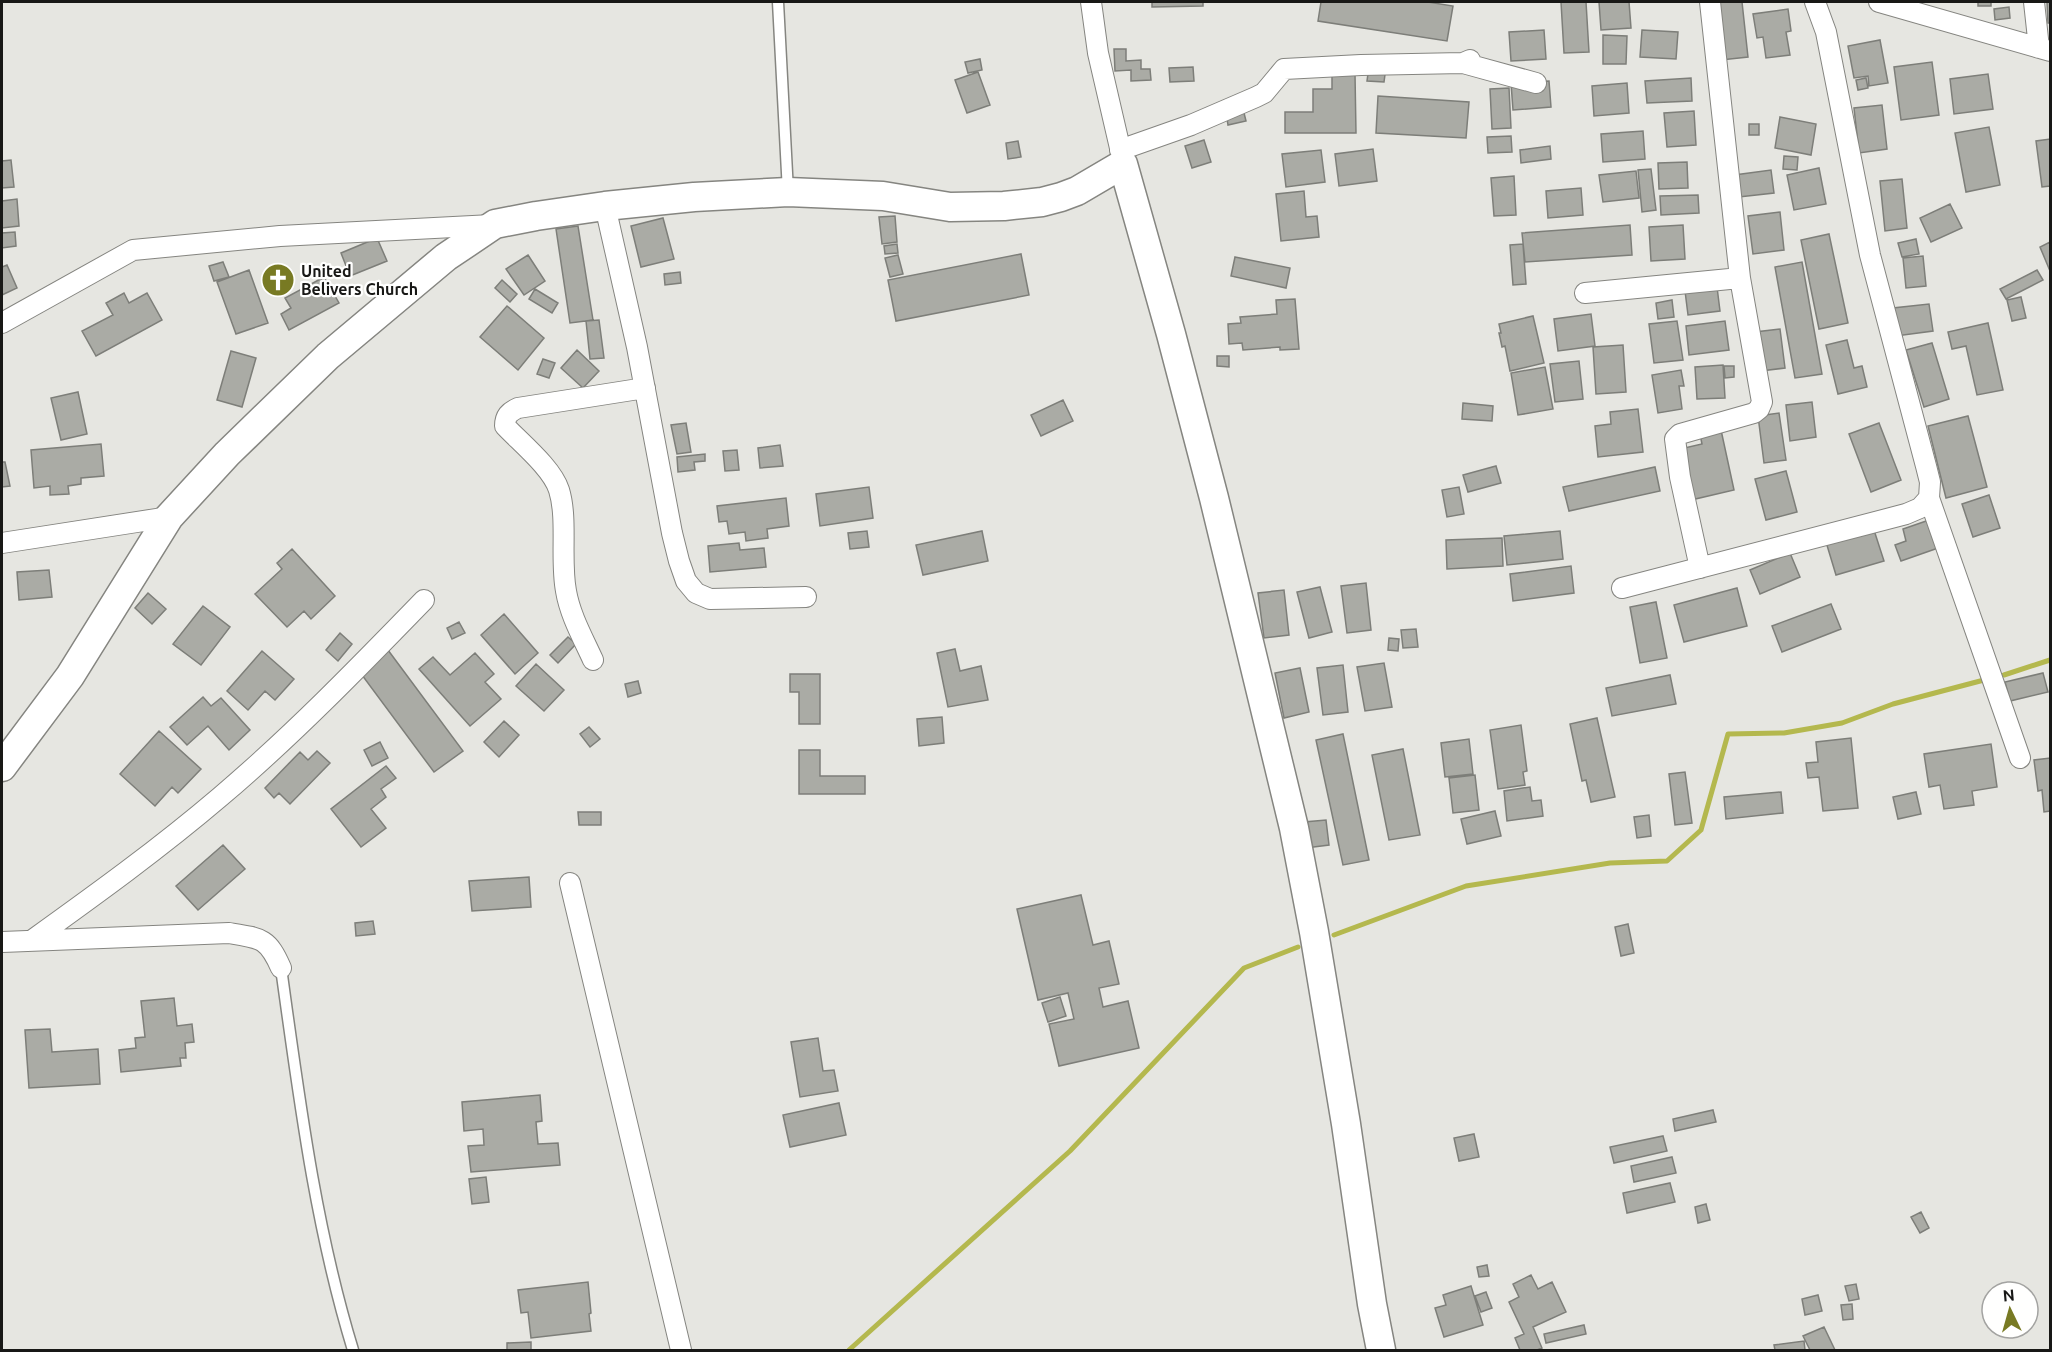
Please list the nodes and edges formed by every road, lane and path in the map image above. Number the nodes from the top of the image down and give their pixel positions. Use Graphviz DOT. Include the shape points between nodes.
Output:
graph roads {
  1 [pos="778,2"];
  2 [pos="1091,2"];
  3 [pos="1710,2"];
  4 [pos="1879,2"];
  5 [pos="2034,2"];
  6 [pos="1818,4"];
  7 [pos="2045,50"];
  8 [pos="1536,83"];
  9 [pos="1122,157"];
  10 [pos="788,192"];
  11 [pos="605,206"];
  12 [pos="495,225"];
  13 [pos="1740,278"];
  14 [pos="1585,293"];
  15 [pos="2,323"];
  16 [pos="645,388"];
  17 [pos="1929,498"];
  18 [pos="169,517"];
  19 [pos="2,543"];
  20 [pos="1700,568"];
  21 [pos="1622,588"];
  22 [pos="806,597"];
  23 [pos="424,600"];
  24 [pos="593,660"];
  25 [pos="2020,758"];
  26 [pos="2,767"];
  27 [pos="570,883"];
  28 [pos="31,941"];
  29 [pos="2,942"];
  30 [pos="281,968"];
  31 [pos="353,1350"];
  32 [pos="681,1350"];
  33 [pos="1382,1350"];
  1 -- 10 [label="lane"];
  2 -- 9 [label="street" via="1098,53"];
  3 -- 13 [label="street"];
  4 -- 7 [label="street"];
  5 -- 7 [label="street"];
  6 -- 17 [label="street" via="1870,255 1926,466"];
  8 -- 9 [label="street" via="1466,62 1284,69 1264,93"];
  9 -- 10 [label="street" via="1077,191 1042,202 1004,206 950,207 883,196"];
  9 -- 33 [label="street" via="1214,498 1294,828"];
  10 -- 11 [label="street"];
  11 -- 12 [label="street"];
  11 -- 16 [label="street"];
  12 -- 15 [label="street" via="280,236 133,250"];
  12 -- 18 [label="street" via="446,257 328,356 227,454"];
  13 -- 14 [label="street"];
  13 -- 20 [label="street" via="1762,402 1754,413 1680,434 1675,439"];
  16 -- 22 [label="street" via="672,533 686,581 696,593 710,599"];
  16 -- 24 [label="street" via="518,408 505,418 505,426 559,489 566,592"];
  17 -- 20 [label="street" via="1920,508 1906,514"];
  17 -- 25 [label="street"];
  18 -- 19 [label="street"];
  18 -- 26 [label="street" via="70,676"];
  20 -- 21 [label="street"];
  23 -- 28 [label="street" via="335,691 220,796 147,856"];
  27 -- 32 [label="street"];
  28 -- 29 [label="street"];
  28 -- 30 [label="street" via="229,933 256,937 272,948"];
  30 -- 31 [label="lane" via="303,1128 335,1292"];
}
